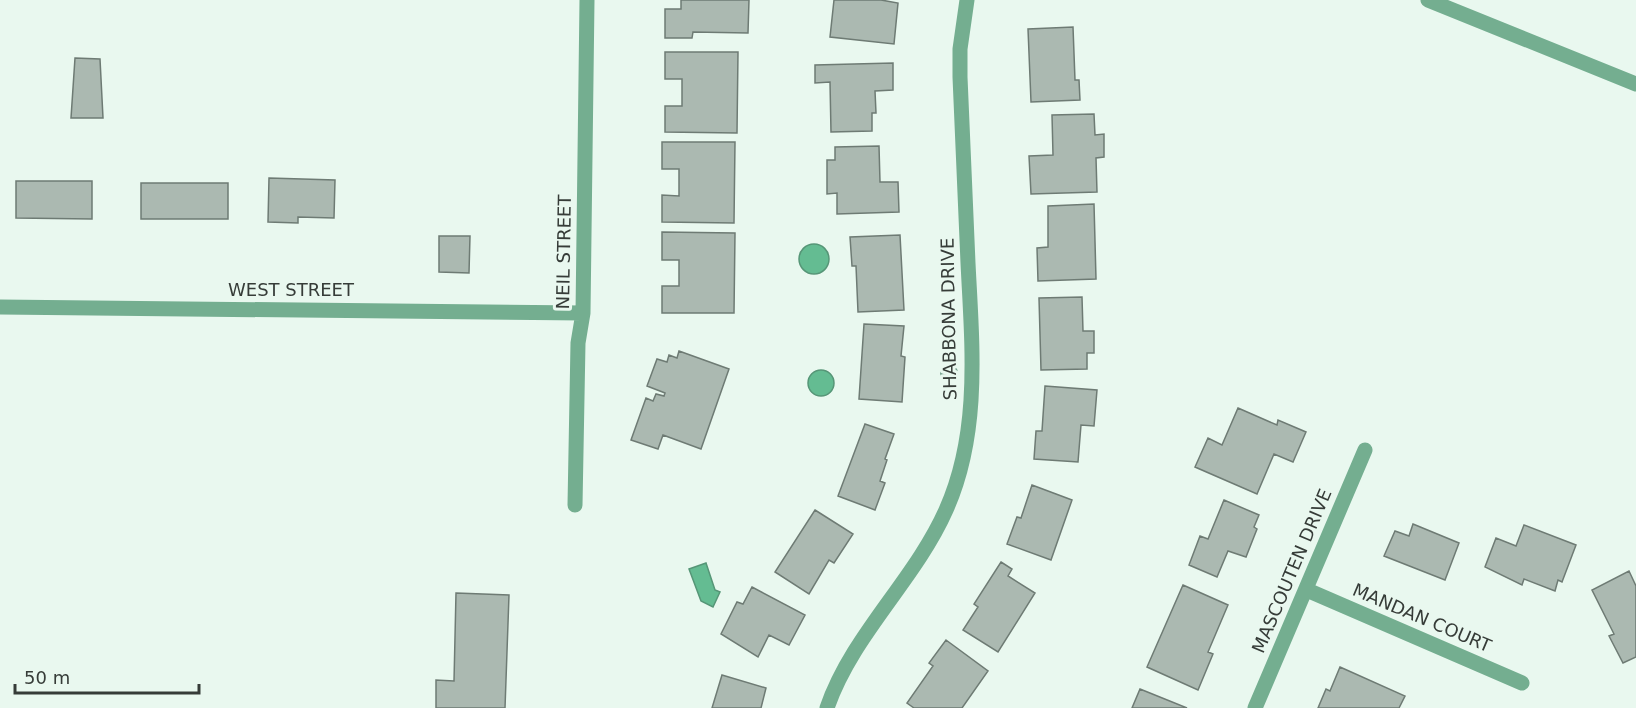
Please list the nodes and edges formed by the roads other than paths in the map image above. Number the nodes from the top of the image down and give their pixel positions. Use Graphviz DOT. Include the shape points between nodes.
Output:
graph roads {
  1 [pos="587,0"];
  2 [pos="967,0"];
  3 [pos="1428,0"];
  4 [pos="1636,84"];
  5 [pos="0,307"];
  6 [pos="583,313"];
  7 [pos="1365,450"];
  8 [pos="575,505"];
  9 [pos="1307,590"];
  10 [pos="1522,683"];
  11 [pos="827,708"];
  12 [pos="1255,708"];
  1 -- 6 [label="street, NEIL STREET"];
  2 -- 11 [label="street, SHABBONA DRIVE" via="960,58 972,393 960,469 931,543 869,631"];
  3 -- 4 [label="street"];
  5 -- 6 [label="street, WEST STREET"];
  6 -- 8 [label="street, NEIL STREET" via="578,343"];
  7 -- 9 [label="street, MASCOUTEN DRIVE"];
  9 -- 10 [label="street, MANDAN COURT"];
  9 -- 12 [label="street, MASCOUTEN DRIVE"];
}
